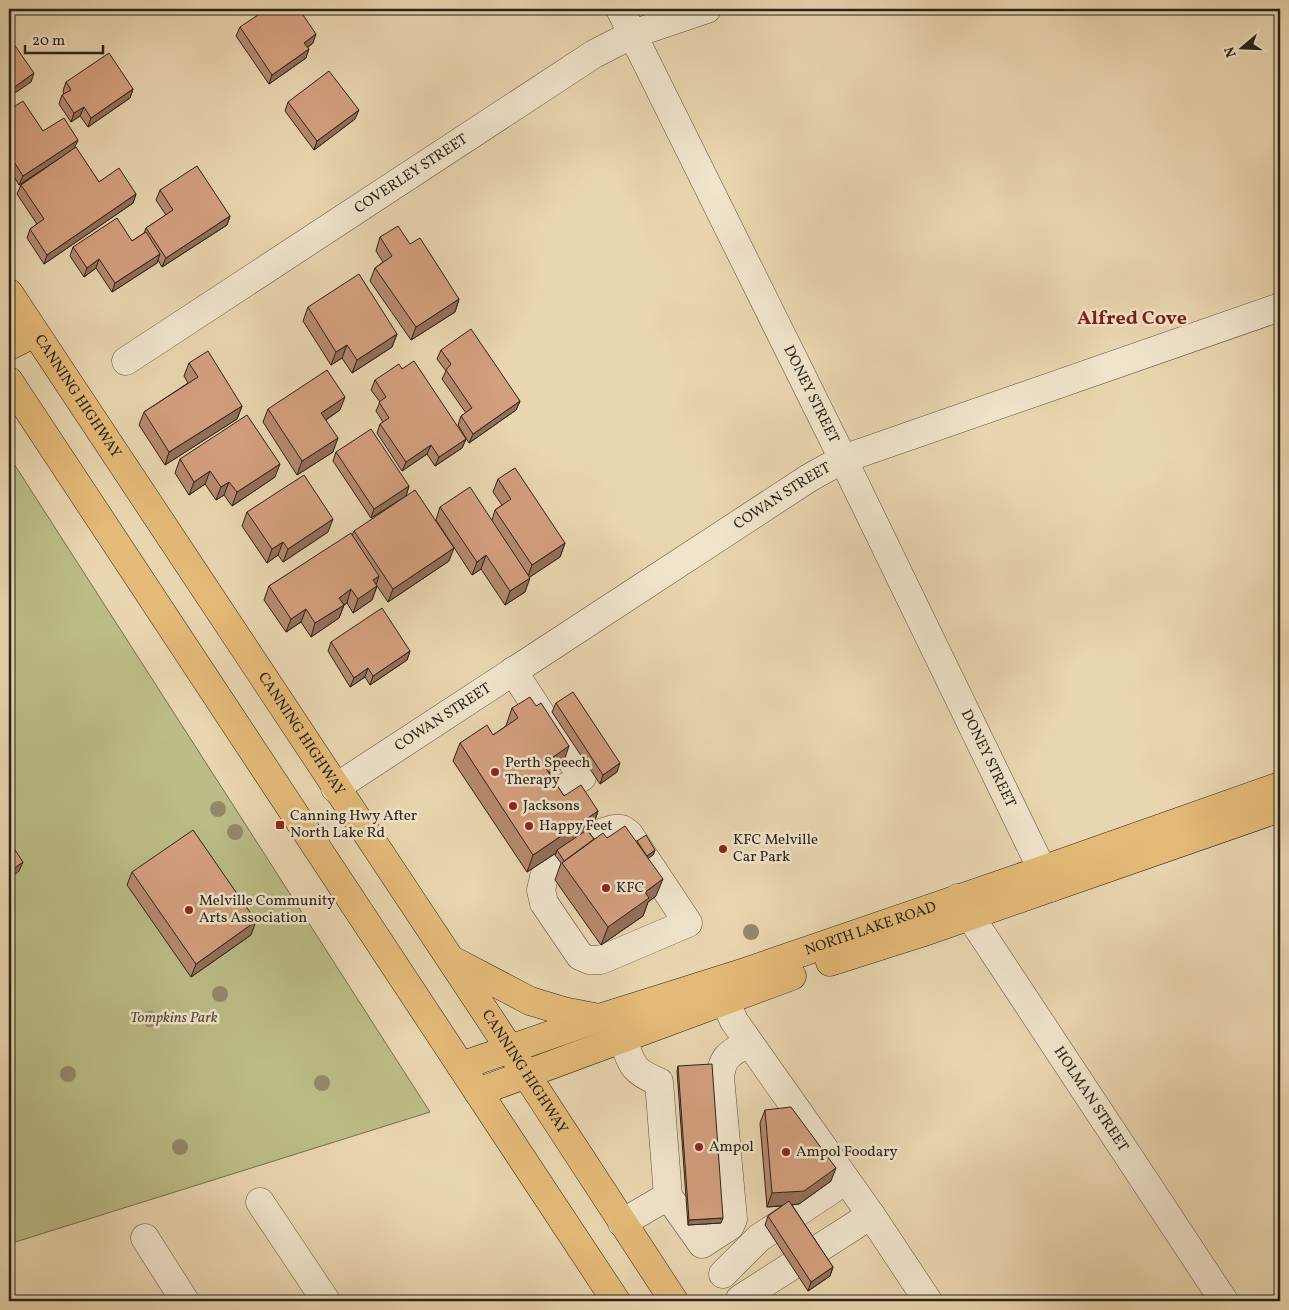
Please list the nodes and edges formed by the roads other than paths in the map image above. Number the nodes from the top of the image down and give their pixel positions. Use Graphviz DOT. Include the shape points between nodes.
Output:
graph roads {
  1 [pos="620,9"];
  2 [pos="707,9"];
  3 [pos="633,34"];
  4 [pos="9,293"];
  5 [pos="1280,307"];
  6 [pos="35,333"];
  7 [pos="9,346"];
  8 [pos="126,361"];
  9 [pos="9,381"];
  10 [pos="843,459"];
  11 [pos="513,671"];
  12 [pos="1280,786"];
  13 [pos="335,788"];
  14 [pos="564,789"];
  15 [pos="1280,808"];
  16 [pos="1046,879"];
  17 [pos="964,907"];
  18 [pos="688,923"];
  19 [pos="448,958"];
  20 [pos="726,1000"];
  21 [pos="599,1018"];
  22 [pos="623,1039"];
  23 [pos="748,1042"];
  24 [pos="509,1049"];
  25 [pos="461,1066"];
  26 [pos="525,1075"];
  27 [pos="478,1092"];
  28 [pos="846,1180"];
  29 [pos="668,1196"];
  30 [pos="260,1202"];
  31 [pos="871,1215"];
  32 [pos="622,1223"];
  33 [pos="145,1238"];
  34 [pos="702,1244"];
  35 [pos="723,1274"];
  36 [pos="738,1300"];
  37 [pos="185,1301"];
  38 [pos="326,1301"];
  39 [pos="616,1301"];
  40 [pos="674,1301"];
  41 [pos="928,1301"];
  42 [pos="1224,1301"];
  1 -- 3 [label="street, DONEY STREET"];
  2 -- 3 [label="street, COVERLEY STREET"];
  3 -- 8 [label="street, COVERLEY STREET" via="594,54"];
  3 -- 10 [label="street, DONEY STREET"];
  4 -- 6 [label="main road, CANNING HIGHWAY"];
  5 -- 10 [label="street, COWAN STREET"];
  6 -- 7 [label="main road"];
  6 -- 13 [label="main road, CANNING HIGHWAY"];
  9 -- 25 [label="main road"];
  10 -- 11 [label="street, COWAN STREET"];
  10 -- 16 [label="street, DONEY STREET"];
  11 -- 13 [label="street, COWAN STREET"];
  11 -- 14 [label="street" via="582,776"];
  12 -- 16 [label="main road, NORTH LAKE ROAD"];
  13 -- 19 [label="main road, CANNING HIGHWAY"];
  15 -- 16 [label="main road, NORTH LAKE ROAD"];
  16 -- 17 [label="main road, NORTH LAKE ROAD"];
  17 -- 20 [label="main road, NORTH LAKE ROAD" via="853,954"];
  17 -- 21 [label="main road, NORTH LAKE ROAD"];
  17 -- 42 [label="street, HOLMAN STREET"];
  18 -- 18 [label="street" via="601,960 589,960 580,956 544,903 541,890 544,878 551,869 604,832 622,829 629,834"];
  19 -- 21 [label="main road" via="530,1001"];
  19 -- 24 [label="main road, CANNING HIGHWAY"];
  20 -- 22 [label="main road, NORTH LAKE ROAD"];
  20 -- 23 [label="street" via="734,1021"];
  21 -- 24 [label="main road, NORTH LAKE ROAD"];
  22 -- 26 [label="main road, NORTH LAKE ROAD"];
  22 -- 29 [label="street" via="636,1070 658,1082"];
  23 -- 28 [label="street"];
  23 -- 34 [label="street" via="726,1057 720,1077 732,1219 730,1226"];
  24 -- 25 [label="main road, NORTH LAKE ROAD"];
  24 -- 26 [label="main road, CANNING HIGHWAY"];
  25 -- 27 [label="main road"];
  26 -- 27 [label="main road, NORTH LAKE ROAD"];
  26 -- 32 [label="main road, CANNING HIGHWAY"];
  27 -- 39 [label="main road"];
  28 -- 31 [label="street"];
  28 -- 35 [label="street" via="759,1238"];
  29 -- 32 [label="street"];
  29 -- 34 [label="street"];
  30 -- 38 [label="street"];
  31 -- 36 [label="street"];
  31 -- 41 [label="street"];
  32 -- 40 [label="main road, CANNING HIGHWAY"];
  33 -- 37 [label="street"];
  34 -- 35 [label="street"];
  35 -- 36 [label="street"];
}
